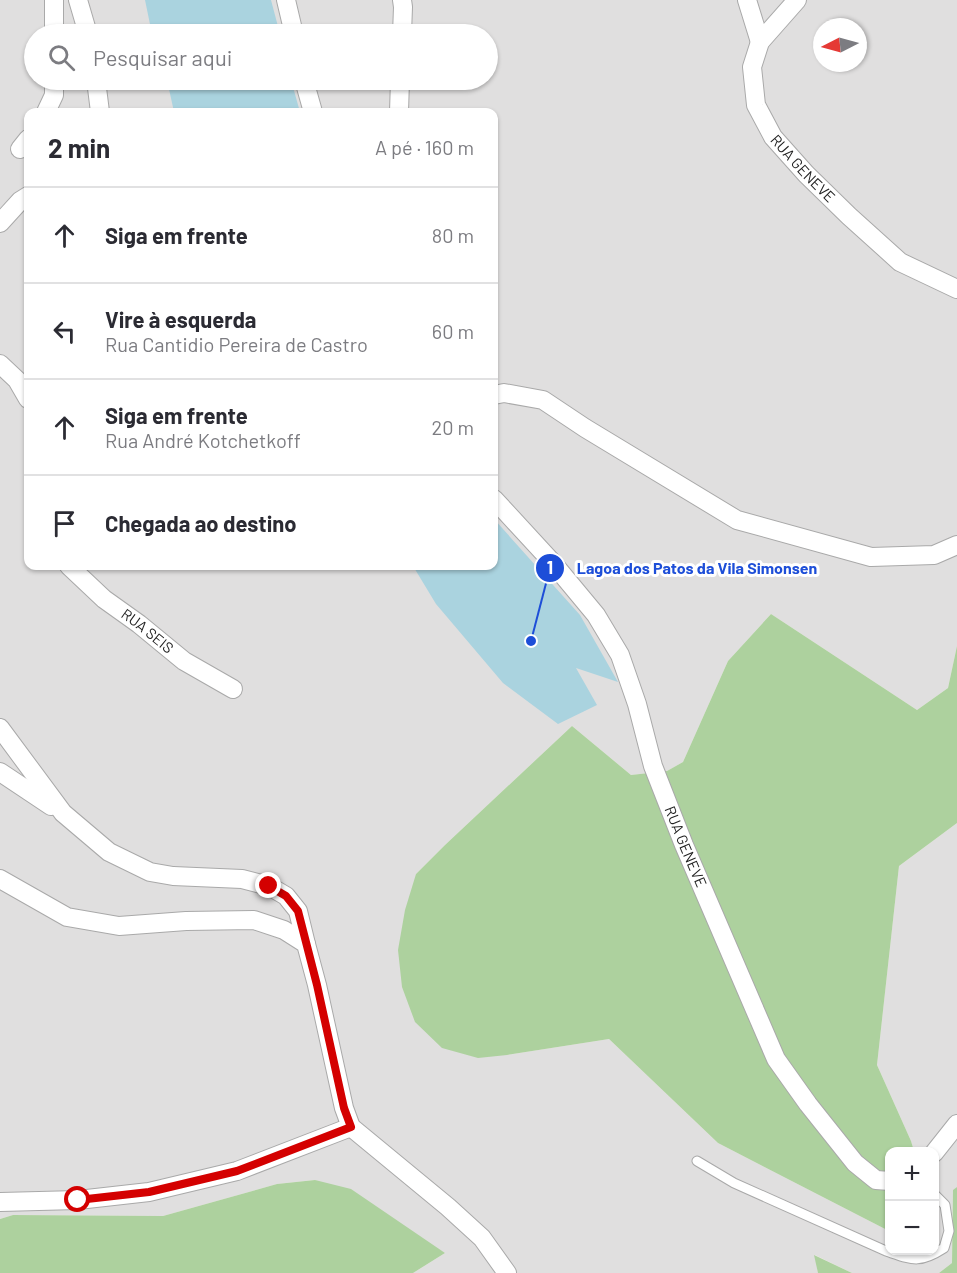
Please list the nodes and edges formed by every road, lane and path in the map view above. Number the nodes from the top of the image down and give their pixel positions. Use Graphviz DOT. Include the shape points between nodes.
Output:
graph roads {
  1 [pos="54,0"];
  2 [pos="78,0"];
  3 [pos="286,0"];
  4 [pos="402,0"];
  5 [pos="747,0"];
  6 [pos="797,0"];
  7 [pos="54,24"];
  8 [pos="85,24"];
  9 [pos="292,24"];
  10 [pos="403,24"];
  11 [pos="760,42"];
  12 [pos="54,90"];
  13 [pos="97,90"];
  14 [pos="307,90"];
  15 [pos="400,90"];
  16 [pos="48,108"];
  17 [pos="100,108"];
  18 [pos="312,108"];
  19 [pos="399,108"];
  20 [pos="24,199"];
  21 [pos="0,223"];
  22 [pos="957,289"];
  23 [pos="0,364"];
  24 [pos="24,392"];
  25 [pos="498,394"];
  26 [pos="498,503"];
  27 [pos="957,545"];
  28 [pos="73,570"];
  29 [pos="233,689"];
  30 [pos="0,728"];
  31 [pos="0,772"];
  32 [pos="63,813"];
  33 [pos="0,879"];
  34 [pos="306,944"];
  35 [pos="957,1124"];
  36 [pos="351,1127"];
  37 [pos="939,1147"];
  38 [pos="697,1161"];
  39 [pos="885,1181"];
  40 [pos="939,1199"];
  41 [pos="0,1202"];
  42 [pos="507,1273"];
  1 -- 7 [label="street"];
  2 -- 8 [label="street"];
  3 -- 9 [label="street"];
  4 -- 10 [label="street"];
  5 -- 11 [label="street"];
  6 -- 11 [label="street, RUA GENEVE"];
  11 -- 22 [label="street, RUA GENEVE" via="752,67 756,105 773,137 806,174 900,262"];
  12 -- 16 [label="street"];
  13 -- 17 [label="street"];
  14 -- 18 [label="street"];
  15 -- 19 [label="street"];
  20 -- 21 [label="street"];
  23 -- 24 [label="street"];
  25 -- 27 [label="street" via="543,400 737,519 871,557 934,555"];
  26 -- 39 [label="street, RUA GENEVE" via="596,615 620,655 653,766 776,1059 855,1163 876,1180"];
  28 -- 29 [label="street, RUA SEIS" via="184,661"];
  30 -- 32 [label="street"];
  31 -- 32 [label="street"];
  32 -- 34 [label="street" via="109,852 150,872 242,879 269,886 286,896 298,911"];
  33 -- 34 [label="street" via="67,917 119,926 254,920 284,930"];
  34 -- 36 [label="street"];
  35 -- 37 [label="street"];
  36 -- 41 [label="street" via="237,1171 149,1192 78,1200"];
  36 -- 42 [label="street" via="448,1207 482,1239"];
  38 -- 40 [label="lane" via="734,1183 911,1259 929,1258 944,1248 949,1231 945,1205"];
}
